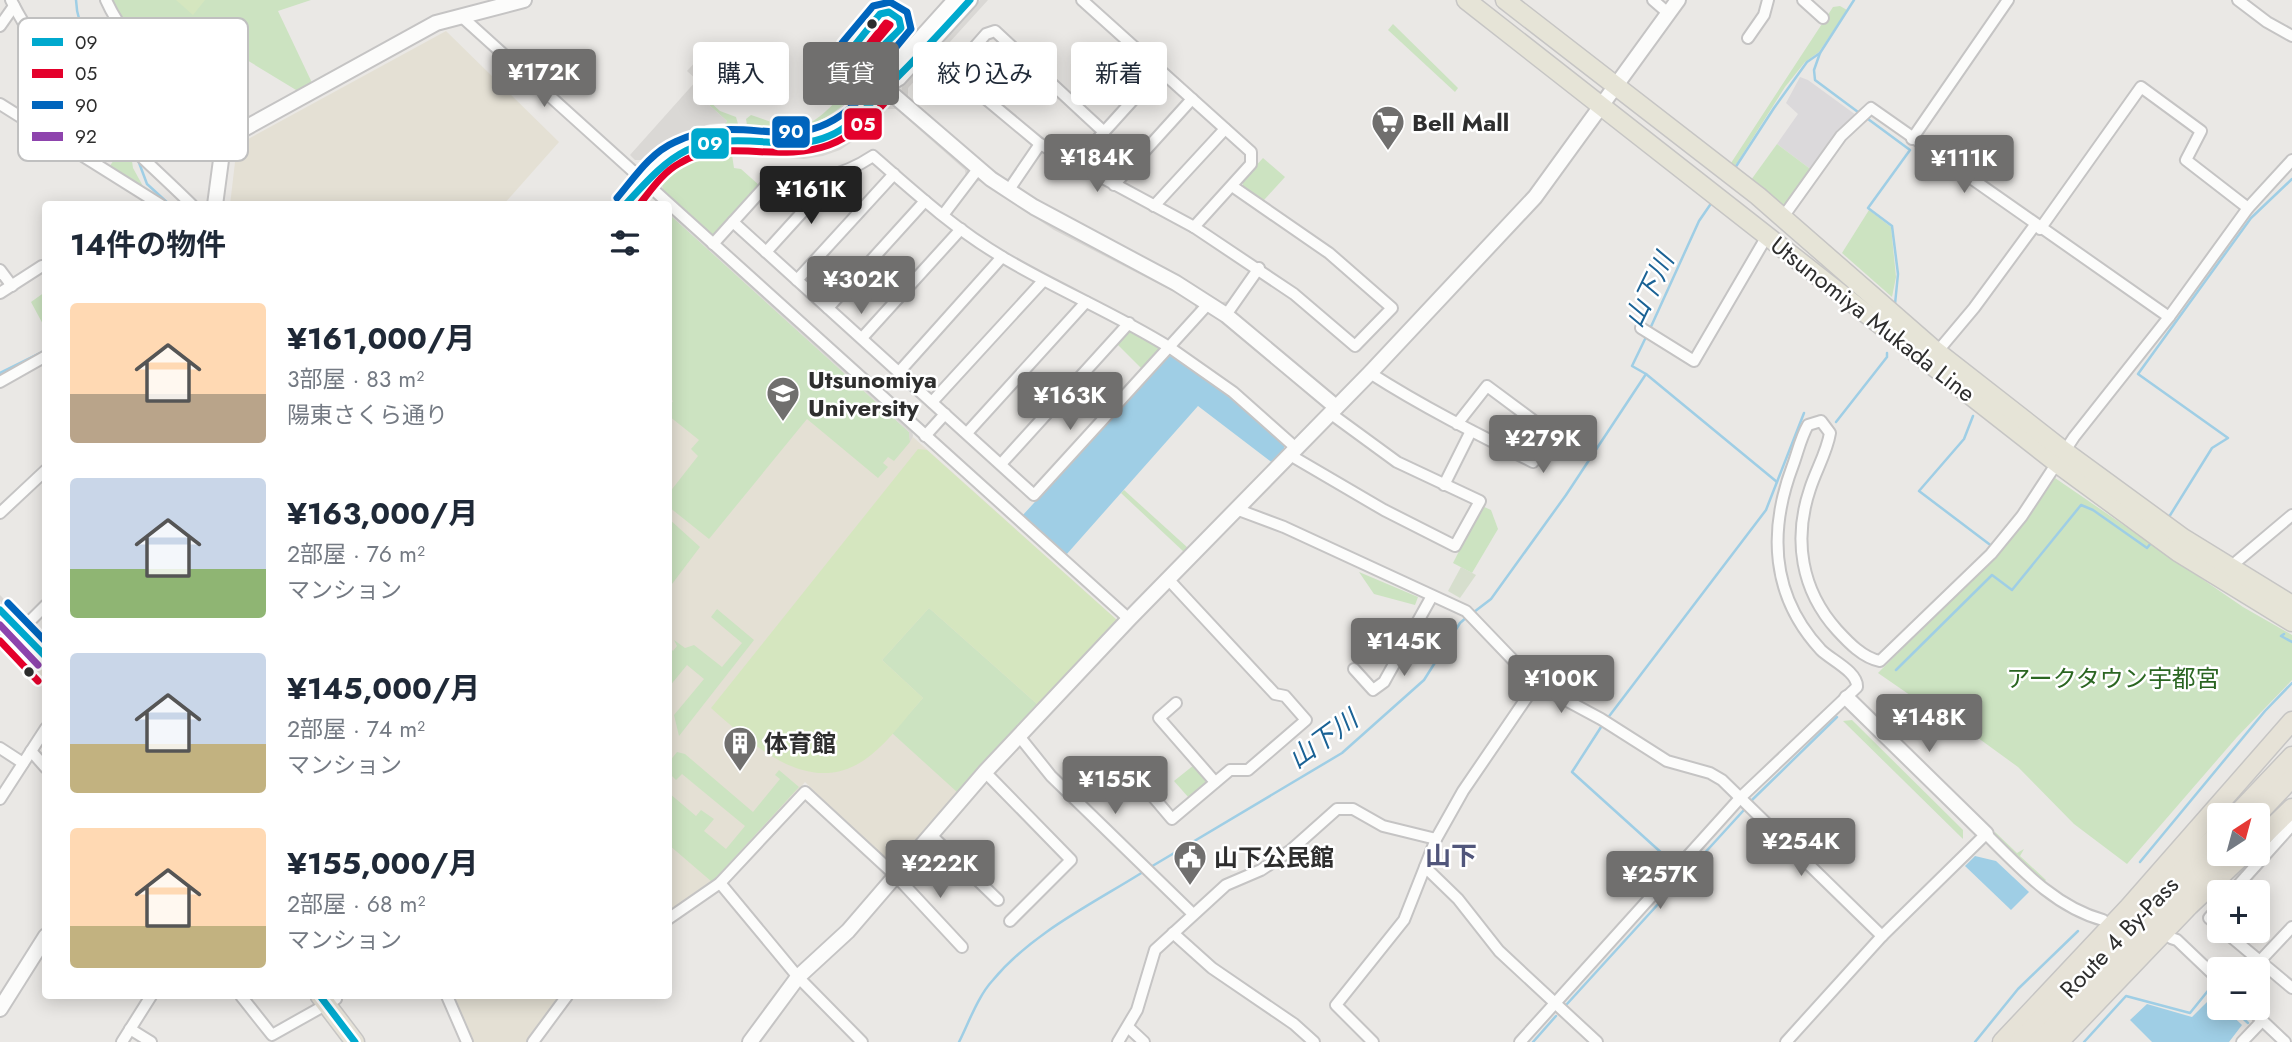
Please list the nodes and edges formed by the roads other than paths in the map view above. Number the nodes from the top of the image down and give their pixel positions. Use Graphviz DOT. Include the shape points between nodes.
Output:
graph roads {
  1 [pos="106,0"];
  2 [pos="524,0"];
  3 [pos="955,0"];
  4 [pos="970,0"];
  5 [pos="1082,0"];
  6 [pos="1466,0"];
  7 [pos="1505,0"];
  8 [pos="1653,0"];
  9 [pos="1678,0"];
  10 [pos="1768,0"];
  11 [pos="1803,0"];
  12 [pos="2008,0"];
  13 [pos="2238,0"];
  14 [pos="13,3"];
  15 [pos="1668,13"];
  16 [pos="461,16"];
  17 [pos="22,18"];
  18 [pos="114,18"];
  19 [pos="1823,18"];
  20 [pos="0,26"];
  21 [pos="2292,36"];
  22 [pos="1748,38"];
  23 [pos="1129,42"];
  24 [pos="899,62"];
  25 [pos="1167,76"];
  26 [pos="899,78"];
  27 [pos="1615,83"];
  28 [pos="1192,99"];
  29 [pos="899,100"];
  30 [pos="0,104"];
  31 [pos="868,105"];
  32 [pos="1128,105"];
  33 [pos="1601,105"];
  34 [pos="18,115"];
  35 [pos="248,127"];
  36 [pos="1224,129"];
  37 [pos="1104,132"];
  38 [pos="1912,139"];
  39 [pos="1040,144"];
  40 [pos="2292,160"];
  41 [pos="91,161"];
  42 [pos="148,161"];
  43 [pos="221,161"];
  44 [pos="1075,164"];
  45 [pos="978,169"];
  46 [pos="894,174"];
  47 [pos="825,179"];
  48 [pos="646,181"];
  49 [pos="1114,185"];
  50 [pos="1232,186"];
  51 [pos="1008,191"];
  52 [pos="155,201"];
  53 [pos="188,201"];
  54 [pos="216,201"];
  55 [pos="628,201"];
  56 [pos="667,201"];
  57 [pos="925,201"];
  58 [pos="672,205"];
  59 [pos="1154,206"];
  60 [pos="2248,208"];
  61 [pos="943,215"];
  62 [pos="1783,217"];
  63 [pos="733,222"];
  64 [pos="1195,227"];
  65 [pos="2038,227"];
  66 [pos="961,229"];
  67 [pos="1767,236"];
  68 [pos="713,244"];
  69 [pos="766,252"];
  70 [pos="1002,257"];
  71 [pos="42,266"];
  72 [pos="1259,268"];
  73 [pos="0,270"];
  74 [pos="797,280"];
  75 [pos="1043,281"];
  76 [pos="12,286"];
  77 [pos="0,293"];
  78 [pos="1086,302"];
  79 [pos="1209,303"];
  80 [pos="828,308"];
  81 [pos="1226,315"];
  82 [pos="2169,317"];
  83 [pos="1129,323"];
  84 [pos="1642,329"];
  85 [pos="862,338"];
  86 [pos="1169,347"];
  87 [pos="1937,352"];
  88 [pos="42,358"];
  89 [pos="899,372"];
  90 [pos="1370,373"];
  91 [pos="0,382"];
  92 [pos="932,402"];
  93 [pos="1333,410"];
  94 [pos="945,414"];
  95 [pos="1457,424"];
  96 [pos="1471,431"];
  97 [pos="967,433"];
  98 [pos="925,436"];
  99 [pos="1293,451"];
  100 [pos="2061,458"];
  101 [pos="1001,464"];
  102 [pos="42,474"];
  103 [pos="1444,485"];
  104 [pos="1236,509"];
  105 [pos="0,513"];
  106 [pos="2292,515"];
  107 [pos="2230,568"];
  108 [pos="1168,579"];
  109 [pos="1432,596"];
  110 [pos="2292,605"];
  111 [pos="42,609"];
  112 [pos="0,610"];
  113 [pos="1129,619"];
  114 [pos="2292,622"];
  115 [pos="0,626"];
  116 [pos="20,631"];
  117 [pos="42,654"];
  118 [pos="1354,669"];
  119 [pos="42,670"];
  120 [pos="1536,684"];
  121 [pos="1847,698"];
  122 [pos="1176,703"];
  123 [pos="2292,721"];
  124 [pos="42,734"];
  125 [pos="1019,736"];
  126 [pos="0,748"];
  127 [pos="31,751"];
  128 [pos="2292,756"];
  129 [pos="23,763"];
  130 [pos="42,763"];
  131 [pos="985,772"];
  132 [pos="1133,774"];
  133 [pos="2292,778"];
  134 [pos="1215,782"];
  135 [pos="1739,795"];
  136 [pos="0,799"];
  137 [pos="2247,803"];
  138 [pos="2268,803"];
  139 [pos="2292,808"];
  140 [pos="2292,825"];
  141 [pos="2270,829"];
  142 [pos="930,834"];
  143 [pos="1986,834"];
  144 [pos="1436,839"];
  145 [pos="2207,845"];
  146 [pos="2208,866"];
  147 [pos="2232,866"];
  148 [pos="1425,867"];
  149 [pos="895,876"];
  150 [pos="2243,880"];
  151 [pos="720,883"];
  152 [pos="998,900"];
  153 [pos="1193,914"];
  154 [pos="672,916"];
  155 [pos="2103,920"];
  156 [pos="1010,921"];
  157 [pos="2292,927"];
  158 [pos="1173,933"];
  159 [pos="1882,936"];
  160 [pos="2171,937"];
  161 [pos="42,942"];
  162 [pos="2238,943"];
  163 [pos="962,947"];
  164 [pos="2253,957"];
  165 [pos="2264,957"];
  166 [pos="2207,969"];
  167 [pos="2270,971"];
  168 [pos="798,977"];
  169 [pos="2292,988"];
  170 [pos="149,999"];
  171 [pos="243,999"];
  172 [pos="329,999"];
  173 [pos="448,999"];
  174 [pos="565,999"];
  175 [pos="1554,1004"];
  176 [pos="0,1009"];
  177 [pos="2262,1021"];
  178 [pos="1128,1027"];
  179 [pos="130,1029"];
  180 [pos="269,1039"];
  181 [pos="122,1042"];
  182 [pos="151,1042"];
  183 [pos="355,1042"];
  184 [pos="369,1042"];
  185 [pos="467,1042"];
  186 [pos="533,1042"];
  187 [pos="750,1042"];
  188 [pos="862,1042"];
  189 [pos="1118,1042"];
  190 [pos="1144,1042"];
  191 [pos="1314,1042"];
  192 [pos="1373,1042"];
  193 [pos="1520,1042"];
  194 [pos="1597,1042"];
  195 [pos="1786,1042"];
  196 [pos="2002,1042"];
  197 [pos="2019,1042"];
  198 [pos="2039,1042"];
  199 [pos="2059,1042"];
  200 [pos="2242,1042"];
  201 [pos="2286,1042"];
  1 -- 18 [label="street"];
  2 -- 16 [label="street"];
  3 -- 24 [label="street"];
  4 -- 26 [label="street"];
  5 -- 23 [label="street"];
  6 -- 33 [label="main road, Utsunomiya Mukada Line"];
  7 -- 27 [label="main road, Utsunomiya Mukada Line"];
  8 -- 15 [label="street"];
  9 -- 15 [label="street"];
  10 -- 22 [label="street"];
  11 -- 19 [label="street"];
  12 -- 38 [label="street"];
  13 -- 21 [label="street"];
  14 -- 17 [label="street"];
  14 -- 20 [label="street"];
  15 -- 27 [label="street"];
  16 -- 35 [label="street" via="423,29"];
  16 -- 48 [label="street"];
  25 -- 28 [label="street"];
  27 -- 33 [label="street"];
  27 -- 62 [label="main road, Utsunomiya Mukada Line"];
  28 -- 36 [label="street"];
  28 -- 49 [label="street"];
  29 -- 45 [label="street"];
  30 -- 34 [label="street"];
  31 -- 48 [label="street" via="828,137 793,144 708,140 667,159"];
  32 -- 37 [label="street"];
  33 -- 67 [label="main road, Utsunomiya Mukada Line"];
  33 -- 90 [label="street" via="1542,189"];
  36 -- 50 [label="street" via="1251,152 1251,164"];
  36 -- 59 [label="street"];
  37 -- 39 [label="street" via="995,31 986,34 956,74"];
  37 -- 44 [label="street"];
  38 -- 62 [label="street" via="1871,108 1841,135"];
  38 -- 65 [label="street"];
  39 -- 44 [label="street"];
  39 -- 51 [label="street"];
  40 -- 60 [label="street"];
  41 -- 52 [label="street"];
  42 -- 53 [label="street"];
  43 -- 54 [label="street"];
  44 -- 49 [label="street"];
  45 -- 51 [label="street"];
  45 -- 61 [label="street"];
  46 -- 47 [label="street" via="873,156"];
  46 -- 57 [label="street"];
  46 -- 74 [label="street"];
  47 -- 63 [label="street" via="770,181"];
  47 -- 69 [label="street" via="816,197"];
  48 -- 55 [label="street"];
  48 -- 56 [label="street"];
  49 -- 59 [label="street"];
  50 -- 64 [label="street"];
  50 -- 72 [label="street" via="1329,253 1392,308 1355,346"];
  51 -- 79 [label="street"];
  57 -- 61 [label="street"];
  57 -- 80 [label="street"];
  58 -- 68 [label="street"];
  59 -- 64 [label="street"];
  60 -- 65 [label="street" via="2186,160 2201,131 2141,87"];
  60 -- 82 [label="street"];
  61 -- 66 [label="street"];
  62 -- 87 [label="main road, Utsunomiya Mukada Line"];
  63 -- 68 [label="street"];
  63 -- 69 [label="street"];
  64 -- 72 [label="street"];
  65 -- 82 [label="street"];
  65 -- 87 [label="street"];
  66 -- 70 [label="street"];
  66 -- 85 [label="street"];
  67 -- 84 [label="street" via="1694,361"];
  67 -- 100 [label="main road, Utsunomiya Mukada Line"];
  68 -- 98 [label="street"];
  69 -- 74 [label="street"];
  70 -- 75 [label="street"];
  70 -- 89 [label="street"];
  71 -- 76 [label="street"];
  72 -- 81 [label="street"];
  73 -- 76 [label="street"];
  74 -- 80 [label="street"];
  75 -- 78 [label="street"];
  75 -- 92 [label="street"];
  76 -- 77 [label="street"];
  78 -- 83 [label="street"];
  78 -- 97 [label="street"];
  79 -- 81 [label="street"];
  79 -- 86 [label="street"];
  80 -- 85 [label="street"];
  81 -- 93 [label="street"];
  82 -- 100 [label="street"];
  83 -- 86 [label="street"];
  83 -- 101 [label="street"];
  85 -- 89 [label="street"];
  86 -- 99 [label="street" via="1233,392"];
  86 -- 101 [label="street" via="1034,495"];
  87 -- 100 [label="main road, Utsunomiya Mukada Line"];
  88 -- 91 [label="street"];
  89 -- 92 [label="street"];
  90 -- 93 [label="street"];
  90 -- 95 [label="street"];
  92 -- 94 [label="street"];
  93 -- 99 [label="street"];
  93 -- 103 [label="street" via="1396,461"];
  94 -- 97 [label="street"];
  94 -- 98 [label="street"];
  95 -- 96 [label="street"];
  95 -- 96 [label="street" via="1487,386 1553,435 1533,462"];
  96 -- 103 [label="street"];
  97 -- 101 [label="street"];
  98 -- 113 [label="street"];
  99 -- 103 [label="street" via="1384,510 1455,546 1480,501"];
  99 -- 104 [label="street"];
  100 -- 107 [label="main road, Utsunomiya Mukada Line"];
  100 -- 114 [label="main road, Utsunomiya Mukada Line" via="2178,552"];
  100 -- 121 [label="street" via="1991,554 1880,661 1855,647 1828,620 1812,593 1802,562 1802,521 1830,433 1826,424 1816,420 1806,429 1784,489 1776,550 1781,580 1798,620 1822,651 1858,682"];
  102 -- 105 [label="street"];
  104 -- 108 [label="street"];
  104 -- 109 [label="street"];
  106 -- 107 [label="street"];
  107 -- 110 [label="main road, Utsunomiya Mukada Line"];
  108 -- 113 [label="street"];
  108 -- 134 [label="street" via="1275,694 1285,696 1306,720 1248,769 1230,769"];
  109 -- 118 [label="street" via="1384,681 1373,690"];
  109 -- 120 [label="street" via="1483,625"];
  111 -- 116 [label="street"];
  112 -- 116 [label="highway"];
  113 -- 125 [label="street"];
  115 -- 119 [label="highway"];
  116 -- 117 [label="highway"];
  120 -- 135 [label="street" via="1667,761 1710,773"];
  120 -- 144 [label="street"];
  121 -- 135 [label="street"];
  121 -- 143 [label="street"];
  122 -- 134 [label="street" via="1159,718"];
  123 -- 196 [label="highway" via="2129,907"];
  124 -- 127 [label="street"];
  125 -- 131 [label="street"];
  125 -- 153 [label="street" via="1051,776"];
  126 -- 129 [label="street"];
  127 -- 129 [label="street"];
  127 -- 130 [label="street"];
  128 -- 137 [label="highway"];
  129 -- 136 [label="street"];
  131 -- 142 [label="street"];
  131 -- 156 [label="street" via="1071,860"];
  132 -- 134 [label="street" via="1172,819"];
  133 -- 138 [label="highway"];
  135 -- 159 [label="street"];
  135 -- 175 [label="street"];
  139 -- 141 [label="highway"];
  140 -- 150 [label="street"];
  142 -- 149 [label="street"];
  142 -- 152 [label="street"];
  143 -- 155 [label="street" via="2046,891"];
  143 -- 159 [label="street"];
  144 -- 148 [label="street"];
  144 -- 153 [label="street" via="1383,826 1353,809 1337,809 1291,850 1226,885"];
  145 -- 197 [label="highway, Route 4 By-Pass"];
  146 -- 198 [label="highway, Route 4 By-Pass"];
  147 -- 199 [label="highway"];
  148 -- 175 [label="street" via="1458,899 1499,951"];
  148 -- 192 [label="street" via="1404,920 1336,1005"];
  149 -- 151 [label="street" via="805,792"];
  149 -- 163 [label="street"];
  149 -- 168 [label="street" via="848,931"];
  151 -- 154 [label="street"];
  151 -- 168 [label="street"];
  153 -- 158 [label="street"];
  157 -- 165 [label="street"];
  158 -- 178 [label="street" via="1155,950"];
  158 -- 191 [label="street" via="1212,968"];
  159 -- 195 [label="street"];
  160 -- 166 [label="street"];
  161 -- 176 [label="street"];
  162 -- 164 [label="street"];
  167 -- 169 [label="street"];
  168 -- 187 [label="street"];
  168 -- 188 [label="street"];
  170 -- 179 [label="street"];
  171 -- 180 [label="street"];
  172 -- 180 [label="street"];
  172 -- 183 [label="highway"];
  172 -- 184 [label="highway"];
  173 -- 185 [label="street"];
  174 -- 186 [label="street"];
  175 -- 193 [label="street"];
  175 -- 194 [label="street"];
  177 -- 200 [label="street"];
  177 -- 201 [label="street"];
  178 -- 189 [label="street"];
  178 -- 190 [label="street"];
  179 -- 181 [label="street"];
  179 -- 182 [label="street"];
}
